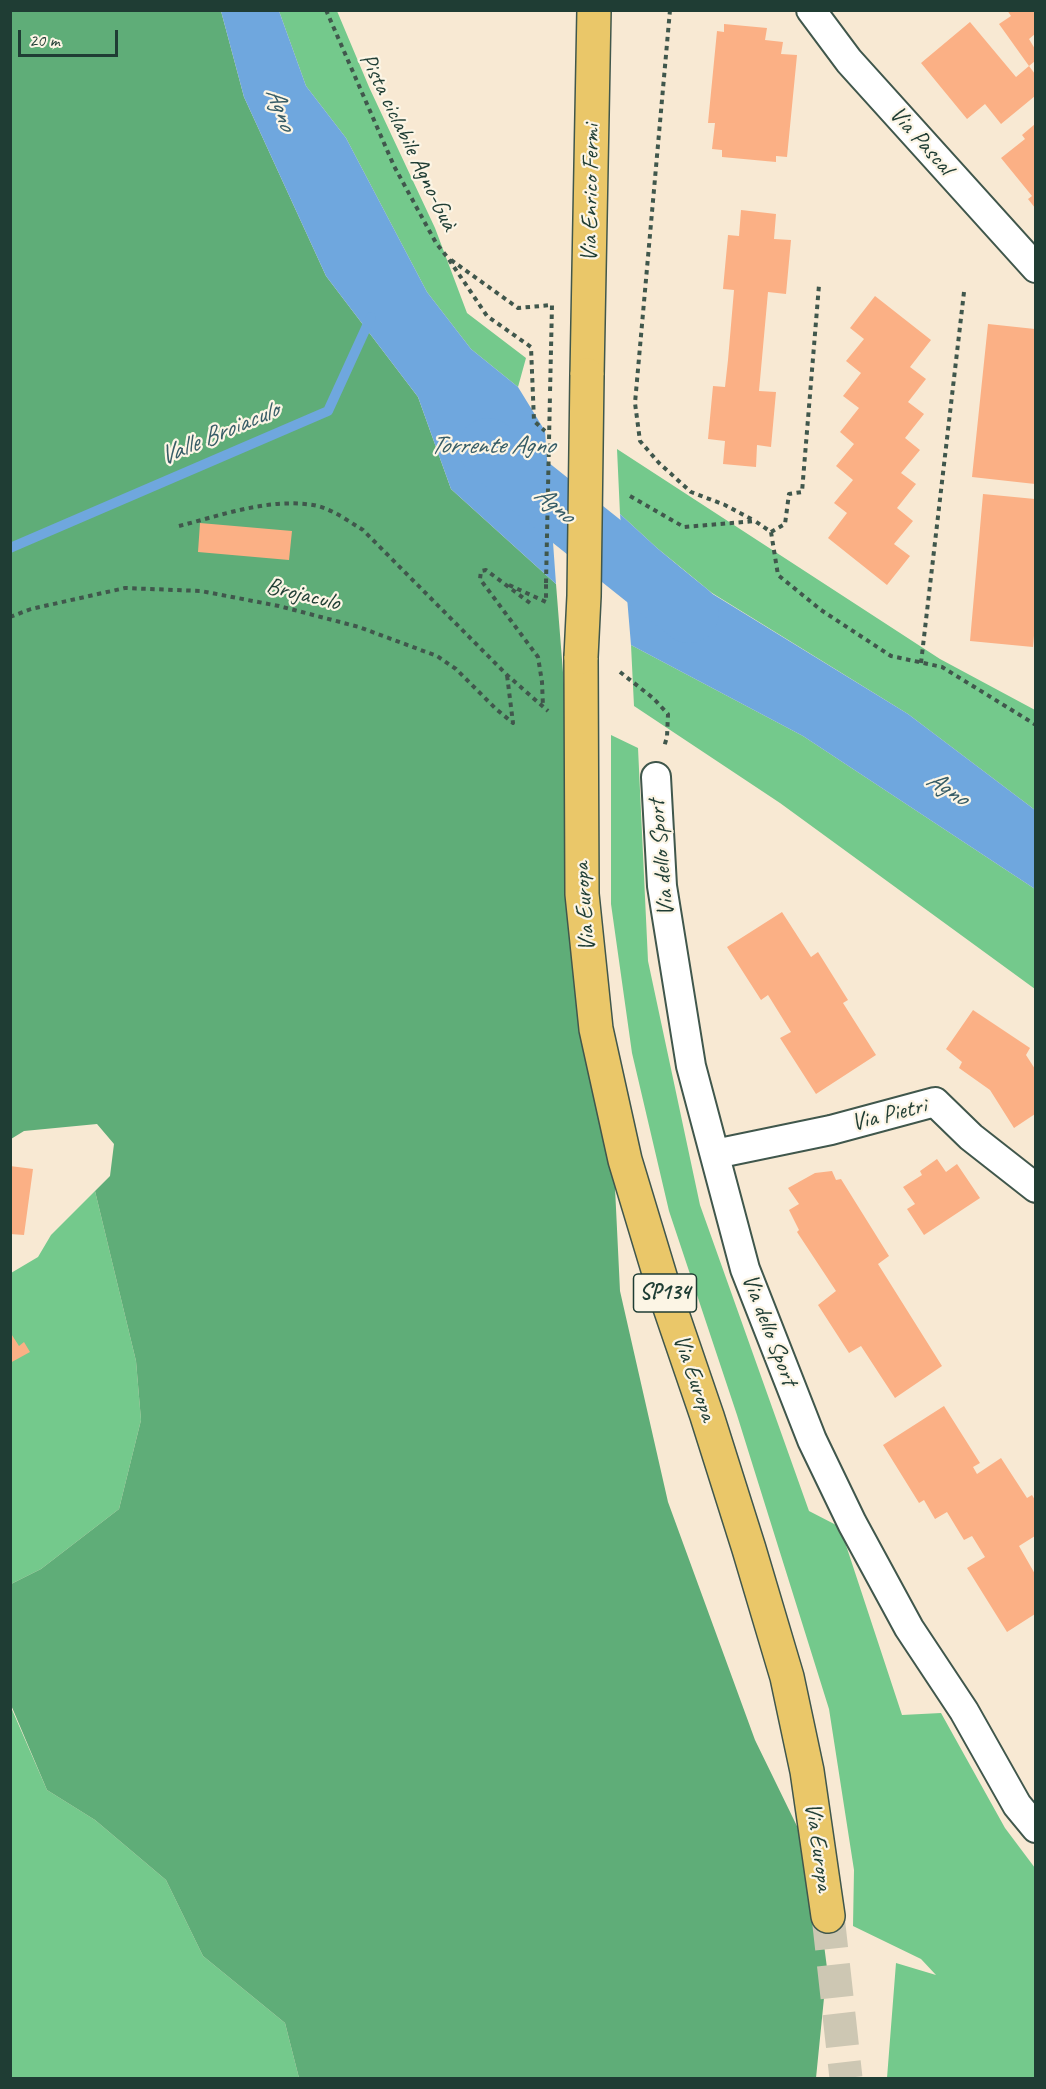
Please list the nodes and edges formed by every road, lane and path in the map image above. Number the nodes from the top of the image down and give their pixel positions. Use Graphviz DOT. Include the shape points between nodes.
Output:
graph roads {
  1 [pos="326,10"];
  2 [pos="594,10"];
  3 [pos="670,10"];
  4 [pos="811,10"];
  5 [pos="448,258"];
  6 [pos="1035,268"];
  7 [pos="819,285"];
  8 [pos="964,292"];
  9 [pos="545,431"];
  10 [pos="630,496"];
  11 [pos="755,521"];
  12 [pos="179,526"];
  13 [pos="771,532"];
  14 [pos="502,582"];
  15 [pos="530,603"];
  16 [pos="10,617"];
  17 [pos="581,657"];
  18 [pos="921,663"];
  19 [pos="620,672"];
  20 [pos="507,675"];
  21 [pos="543,707"];
  22 [pos="581,714"];
  23 [pos="1035,725"];
  24 [pos="656,777"];
  25 [pos="715,1154"];
  26 [pos="1035,1188"];
  27 [pos="1035,1828"];
  28 [pos="828,1916"];
  1 -- 5 [label="path, Pista ciclabile Agno-Guà" via="394,166"];
  2 -- 17 [label="main road, Via Enrico Fermi / SP134, bridge"];
  3 -- 11 [label="path" via="635,403 640,441 691,492"];
  4 -- 6 [label="street, Via Pascal" via="849,61"];
  5 -- 9 [label="path, Pista ciclabile Agno-Guà" via="487,316 531,347 534,421"];
  5 -- 14 [label="path, bridge" via="518,308 552,305 546,602"];
  7 -- 13 [label="path" via="802,492 789,494 785,524"];
  8 -- 18 [label="path"];
  10 -- 11 [label="path" via="684,527"];
  11 -- 13 [label="path"];
  12 -- 20 [label="path" via="247,508 290,504 315,506 341,516 363,530"];
  13 -- 18 [label="path" via="778,575 821,610 891,656"];
  14 -- 15 [label="path"];
  14 -- 21 [label="path" via="486,570 481,572 480,579 538,657"];
  16 -- 20 [label="path, Brojaculo" via="125,588 201,591 279,606 359,627 437,656 513,723"];
  17 -- 22 [label="main road, Via Europa / SP134"];
  18 -- 23 [label="path" via="942,668"];
  19 -- 24 [label="path" via="668,714 667,737"];
  20 -- 21 [label="path"];
  21 -- 22 [label="path" via="553,713"];
  22 -- 28 [label="main road, Via Europa / SP134" via="582,894 596,1029 625,1160 787,1677 807,1771"];
  24 -- 25 [label="street, Via dello Sport" via="662,886 678,990 691,1066"];
  25 -- 26 [label="street, Via Pietri" via="831,1130 935,1102 971,1137"];
  25 -- 27 [label="street, Via dello Sport" via="745,1269 812,1440 909,1628"];
}
